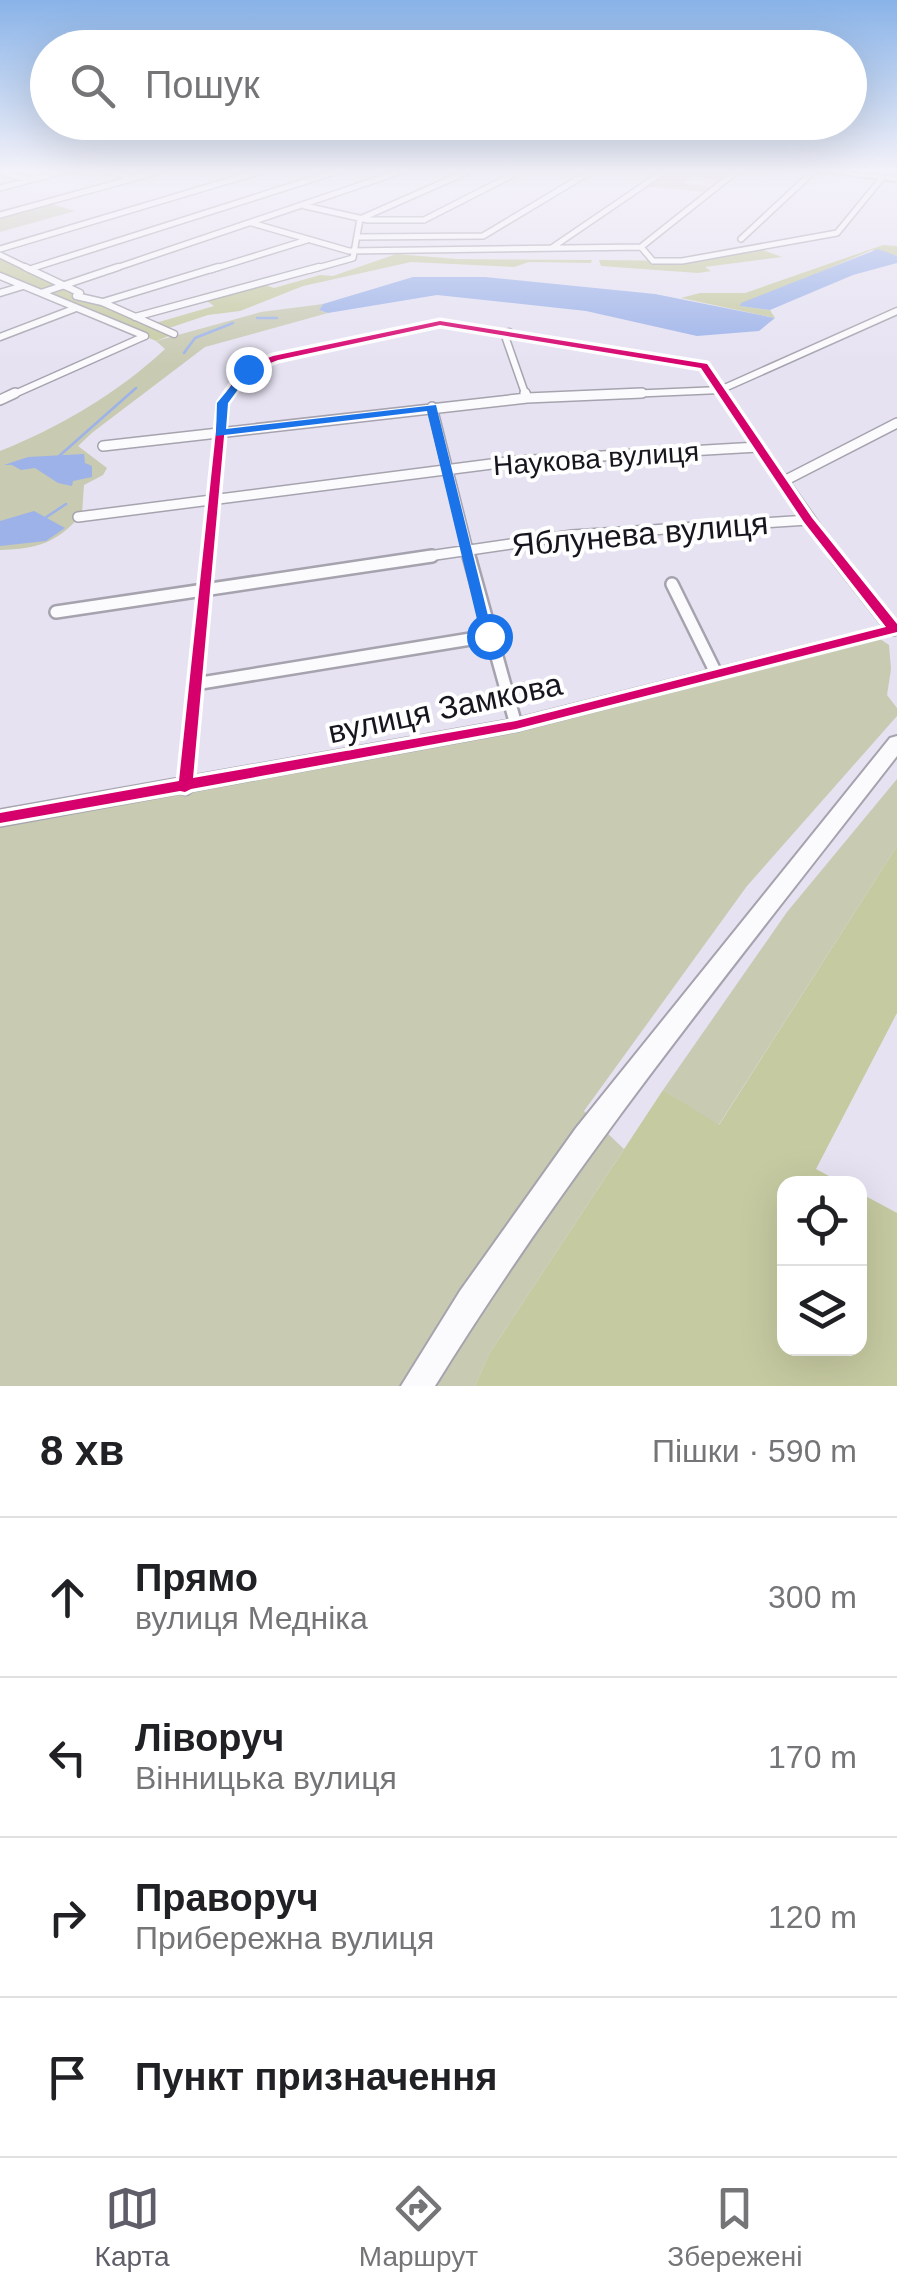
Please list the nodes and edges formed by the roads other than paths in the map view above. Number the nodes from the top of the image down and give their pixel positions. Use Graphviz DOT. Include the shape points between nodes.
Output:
graph roads {
  1 [pos="56,235"];
  2 [pos="138,235"];
  3 [pos="217,235"];
  4 [pos="290,235"];
  5 [pos="485,235"];
  6 [pos="570,235"];
  7 [pos="657,235"];
  8 [pos="746,235"];
  9 [pos="828,235"];
  10 [pos="357,237"];
  11 [pos="741,239"];
  12 [pos="307,240"];
  13 [pos="642,247"];
  14 [pos="550,248"];
  15 [pos="355,250"];
  16 [pos="0,252"];
  17 [pos="33,268"];
  18 [pos="0,276"];
  19 [pos="65,285"];
  20 [pos="23,286"];
  21 [pos="0,293"];
  22 [pos="41,293"];
  23 [pos="102,302"];
  24 [pos="76,308"];
  25 [pos="897,311"];
  26 [pos="134,317"];
  27 [pos="509,332"];
  28 [pos="174,334"];
  29 [pos="0,337"];
  30 [pos="720,390"];
  31 [pos="527,398"];
  32 [pos="0,400"];
  33 [pos="432,407"];
  34 [pos="897,423"];
  35 [pos="220,433"];
  36 [pos="103,446"];
  37 [pos="758,447"];
  38 [pos="448,470"];
  39 [pos="782,482"];
  40 [pos="214,500"];
  41 [pos="78,517"];
  42 [pos="808,520"];
  43 [pos="468,551"];
  44 [pos="672,584"];
  45 [pos="204,591"];
  46 [pos="56,612"];
  47 [pos="895,628"];
  48 [pos="489,636"];
  49 [pos="716,674"];
  50 [pos="195,684"];
  51 [pos="516,725"];
  52 [pos="897,743"];
  53 [pos="184,787"];
  54 [pos="0,818"];
  55 [pos="417,1386"];
  1 -- 16 [label="street"];
  2 -- 17 [label="street"];
  3 -- 19 [label="street"];
  4 -- 12 [label="street"];
  5 -- 10 [label="street"];
  6 -- 14 [label="street"];
  7 -- 13 [label="street"];
  8 -- 11 [label="street"];
  9 -- 13 [label="street" via="682,261 653,261"];
  10 -- 15 [label="street"];
  12 -- 15 [label="street"];
  12 -- 23 [label="street"];
  13 -- 14 [label="street"];
  14 -- 15 [label="street"];
  15 -- 26 [label="street" via="350,260"];
  16 -- 17 [label="street"];
  17 -- 19 [label="street"];
  18 -- 20 [label="street"];
  19 -- 22 [label="street"];
  19 -- 26 [label="street" via="76,296"];
  20 -- 21 [label="street"];
  20 -- 22 [label="street"];
  22 -- 24 [label="street"];
  24 -- 29 [label="street"];
  24 -- 32 [label="street" via="144,336"];
  25 -- 30 [label="street"];
  26 -- 28 [label="street"];
  27 -- 30 [label="street" via="694,361"];
  27 -- 31 [label="street"];
  27 -- 35 [label="street" via="440,323 276,358 248,369 223,403"];
  30 -- 31 [label="street"];
  30 -- 37 [label="street"];
  31 -- 33 [label="street"];
  33 -- 35 [label="street"];
  33 -- 38 [label="street"];
  34 -- 39 [label="street"];
  35 -- 36 [label="street"];
  35 -- 40 [label="street"];
  37 -- 38 [label="street, Наукова вулиця"];
  37 -- 39 [label="street"];
  38 -- 40 [label="street, Наукова вулиця"];
  38 -- 43 [label="street"];
  39 -- 42 [label="street"];
  40 -- 41 [label="street, Наукова вулиця"];
  40 -- 45 [label="street"];
  42 -- 43 [label="street, Яблунева вулиця" via="572,534"];
  42 -- 47 [label="street"];
  43 -- 45 [label="street, Яблунева вулиця"];
  43 -- 48 [label="street"];
  44 -- 49 [label="street"];
  45 -- 46 [label="street, Яблунева вулиця"];
  45 -- 50 [label="street"];
  47 -- 49 [label="street, вулиця Замкова"];
  48 -- 50 [label="street"];
  48 -- 51 [label="street"];
  49 -- 51 [label="street, вулиця Замкова"];
  50 -- 53 [label="street"];
  51 -- 53 [label="street, вулиця Замкова"];
  52 -- 55 [label="street" via="612,1106"];
  53 -- 54 [label="street, вулиця Замкова"];
}
